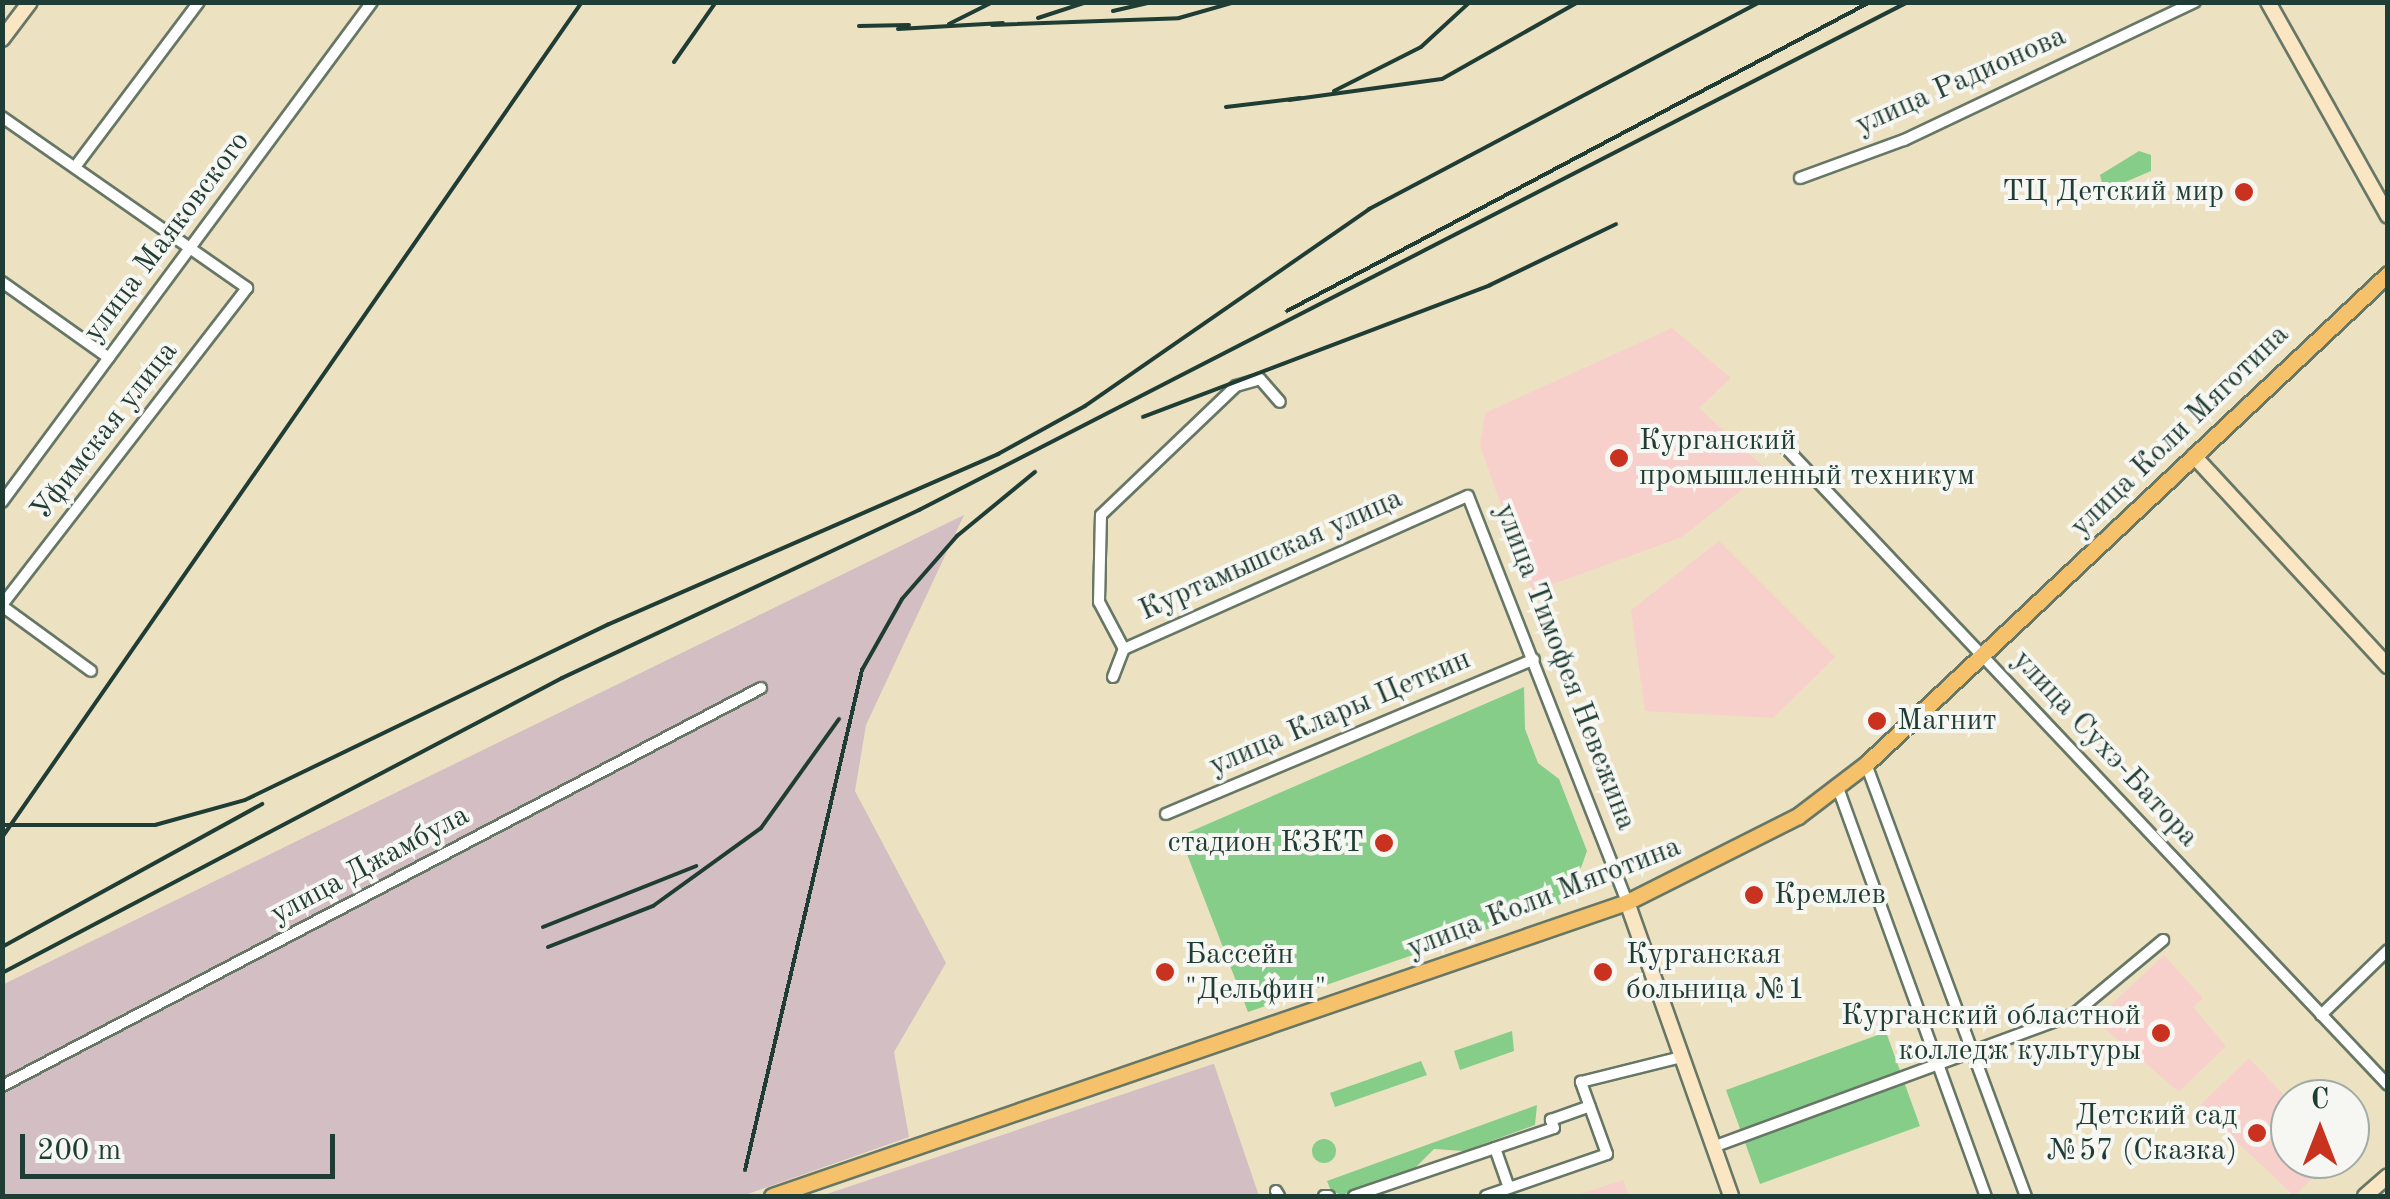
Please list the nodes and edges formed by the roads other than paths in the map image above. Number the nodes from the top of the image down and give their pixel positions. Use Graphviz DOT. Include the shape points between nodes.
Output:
graph roads {
  1 [pos="30,2"];
  2 [pos="198,2"];
  3 [pos="372,2"];
  4 [pos="2196,2"];
  5 [pos="2268,2"];
  6 [pos="2,40"];
  7 [pos="2,116"];
  8 [pos="75,167"];
  9 [pos="1800,178"];
  10 [pos="2388,216"];
  11 [pos="190,248"];
  12 [pos="2388,274"];
  13 [pos="2,282"];
  14 [pos="109,358"];
  15 [pos="1280,402"];
  16 [pos="1786,448"];
  17 [pos="2194,456"];
  18 [pos="1468,496"];
  19 [pos="2,502"];
  20 [pos="2,606"];
  21 [pos="1124,649"];
  22 [pos="1982,656"];
  23 [pos="1534,659"];
  24 [pos="2388,666"];
  25 [pos="91,670"];
  26 [pos="1113,677"];
  27 [pos="761,688"];
  28 [pos="1866,764"];
  29 [pos="1838,788"];
  30 [pos="1166,814"];
  31 [pos="1627,902"];
  32 [pos="2163,940"];
  33 [pos="2388,950"];
  34 [pos="2321,1015"];
  35 [pos="1975,1052"];
  36 [pos="1682,1057"];
  37 [pos="1938,1064"];
  38 [pos="2388,1085"];
  39 [pos="2,1086"];
  40 [pos="1590,1106"];
  41 [pos="1713,1147"];
  42 [pos="1495,1148"];
  43 [pos="2388,1176"];
  44 [pos="1389,1184"];
  45 [pos="1509,1188"];
  46 [pos="772,1196"];
  47 [pos="1354,1196"];
  48 [pos="1394,1196"];
  49 [pos="1486,1196"];
  50 [pos="1731,1196"];
  51 [pos="1986,1196"];
  52 [pos="2026,1196"];
  53 [pos="2365,1196"];
  1 -- 6 [label="street"];
  2 -- 8 [label="street"];
  3 -- 11 [label="street, улица Маяковского"];
  4 -- 9 [label="street, улица Радионова" via="1904,140"];
  5 -- 10 [label="street"];
  7 -- 8 [label="street"];
  8 -- 11 [label="street"];
  11 -- 14 [label="street, улица Маяковского"];
  11 -- 20 [label="street, Уфимская улица" via="247,288"];
  12 -- 17 [label="main road, улица Коли Мяготина"];
  13 -- 14 [label="street"];
  14 -- 19 [label="street, улица Маяковского"];
  15 -- 21 [label="street" via="1260,379 1236,386 1101,514 1099,602"];
  16 -- 22 [label="street, улица Сухэ-Батора"];
  17 -- 22 [label="main road, улица Коли Мяготина"];
  17 -- 24 [label="street"];
  18 -- 21 [label="street, Куртамышская улица"];
  18 -- 23 [label="street, улица Тимофея Невежина"];
  20 -- 25 [label="street"];
  21 -- 26 [label="street, Куртамышская улица"];
  22 -- 28 [label="main road, улица Коли Мяготина"];
  22 -- 34 [label="street, улица Сухэ-Батора"];
  23 -- 30 [label="street, улица Клары Цеткин"];
  23 -- 31 [label="street, улица Тимофея Невежина"];
  27 -- 39 [label="street, улица Джамбула"];
  28 -- 29 [label="main road, улица Коли Мяготина"];
  28 -- 35 [label="street"];
  29 -- 31 [label="main road, улица Коли Мяготина"];
  29 -- 37 [label="street"];
  31 -- 36 [label="street, улица Тимофея Невежина"];
  31 -- 46 [label="main road, улица Коли Мяготина"];
  32 -- 35 [label="street" via="2099,1000"];
  33 -- 34 [label="street"];
  34 -- 38 [label="street, улица Сухэ-Батора"];
  35 -- 37 [label="street"];
  35 -- 52 [label="street"];
  36 -- 40 [label="street" via="1581,1082"];
  36 -- 41 [label="street, улица Тимофея Невежина"];
  37 -- 41 [label="street"];
  37 -- 51 [label="street"];
  40 -- 42 [label="street"];
  40 -- 45 [label="street" via="1608,1154"];
  41 -- 50 [label="street, улица Тимофея Невежина"];
  42 -- 44 [label="street"];
  42 -- 45 [label="street"];
  43 -- 53 [label="street"];
  44 -- 47 [label="street"];
  44 -- 48 [label="street"];
  45 -- 49 [label="street"];
}
